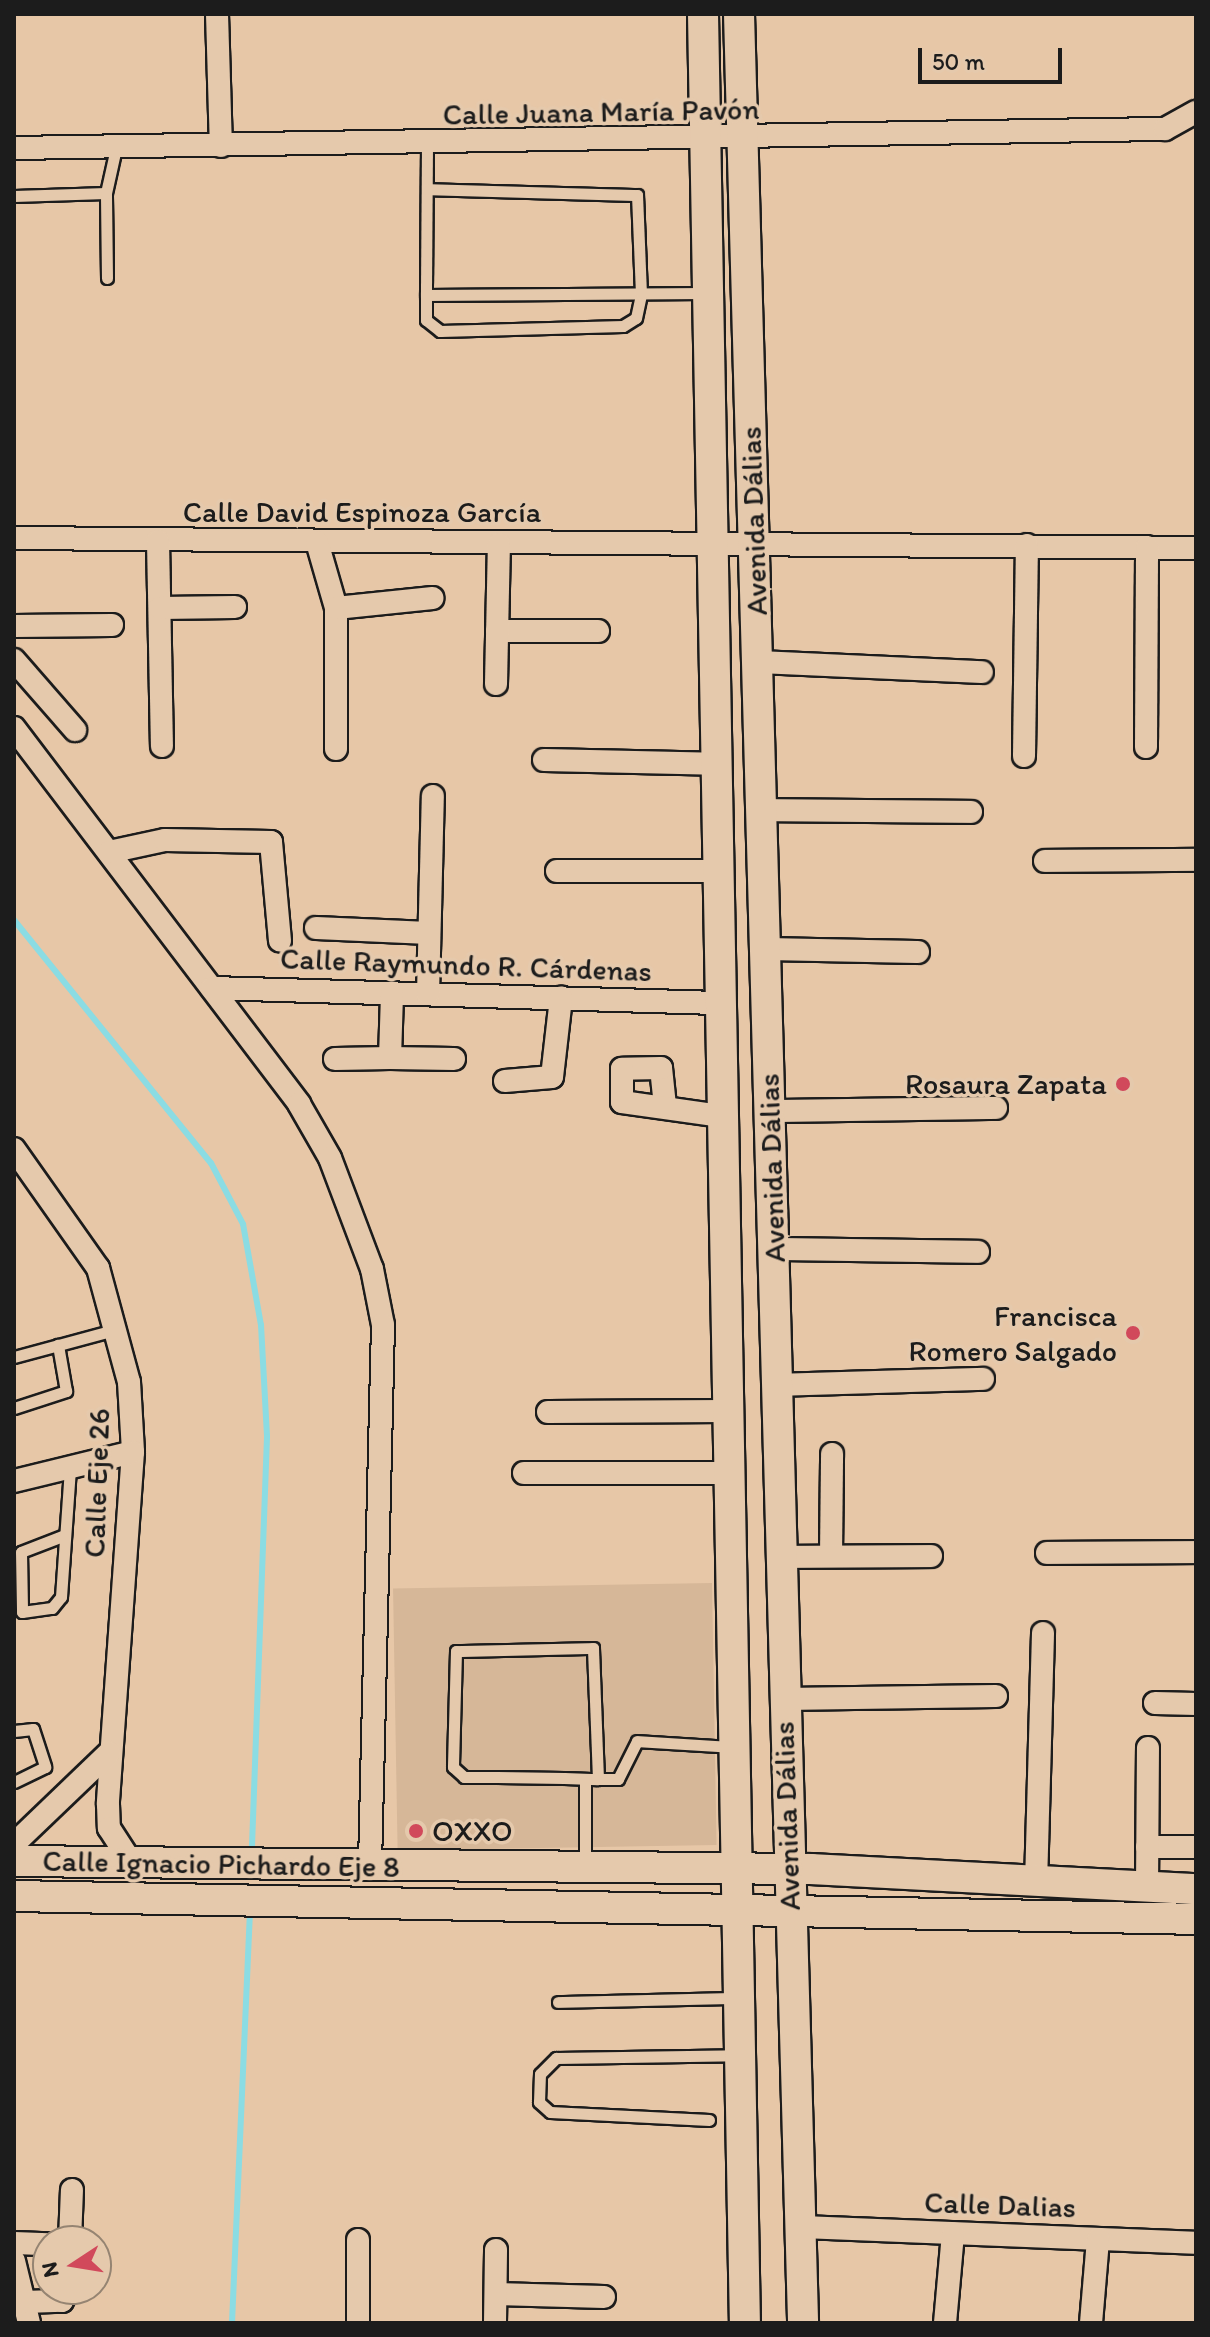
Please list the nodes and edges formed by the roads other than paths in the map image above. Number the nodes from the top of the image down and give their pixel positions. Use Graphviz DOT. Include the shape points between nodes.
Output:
graph roads {
  1 [pos="217,14"];
  2 [pos="703,14"];
  3 [pos="739,14"];
  4 [pos="1192,116"];
  5 [pos="741,140"];
  6 [pos="705,141"];
  7 [pos="427,145"];
  8 [pos="221,146"];
  9 [pos="14,148"];
  10 [pos="116,148"];
  11 [pos="427,189"];
  12 [pos="106,193"];
  13 [pos="14,196"];
  14 [pos="107,278"];
  15 [pos="706,293"];
  16 [pos="641,294"];
  17 [pos="426,295"];
  18 [pos="14,538"];
  19 [pos="158,541"];
  20 [pos="710,541"];
  21 [pos="755,541"];
  22 [pos="317,542"];
  23 [pos="499,544"];
  24 [pos="1027,545"];
  25 [pos="1147,547"];
  26 [pos="1196,548"];
  27 [pos="432,598"];
  28 [pos="235,607"];
  29 [pos="160,608"];
  30 [pos="336,608"];
  31 [pos="112,625"];
  32 [pos="14,626"];
  33 [pos="497,631"];
  34 [pos="598,631"];
  35 [pos="14,660"];
  36 [pos="759,662"];
  37 [pos="982,672"];
  38 [pos="496,684"];
  39 [pos="14,728"];
  40 [pos="75,730"];
  41 [pos="162,746"];
  42 [pos="1146,747"];
  43 [pos="336,749"];
  44 [pos="1024,756"];
  45 [pos="544,760"];
  46 [pos="714,774"];
  47 [pos="433,796"];
  48 [pos="762,798"];
  49 [pos="971,812"];
  50 [pos="109,852"];
  51 [pos="1196,860"];
  52 [pos="1045,861"];
  53 [pos="557,871"];
  54 [pos="715,871"];
  55 [pos="316,928"];
  56 [pos="429,933"];
  57 [pos="280,941"];
  58 [pos="766,949"];
  59 [pos="918,952"];
  60 [pos="212,988"];
  61 [pos="392,993"];
  62 [pos="428,994"];
  63 [pos="561,998"];
  64 [pos="718,1003"];
  65 [pos="390,1058"];
  66 [pos="335,1059"];
  67 [pos="454,1059"];
  68 [pos="505,1081"];
  69 [pos="665,1106"];
  70 [pos="996,1108"];
  71 [pos="771,1111"];
  72 [pos="720,1116"];
  73 [pos="14,1149"];
  74 [pos="721,1217"];
  75 [pos="774,1217"];
  76 [pos="774,1249"];
  77 [pos="978,1252"];
  78 [pos="119,1329"];
  79 [pos="58,1345"];
  80 [pos="14,1357"];
  81 [pos="983,1379"];
  82 [pos="777,1385"];
  83 [pos="14,1408"];
  84 [pos="726,1411"];
  85 [pos="548,1412"];
  86 [pos="133,1452"];
  87 [pos="832,1454"];
  88 [pos="70,1467"];
  89 [pos="524,1473"];
  90 [pos="727,1473"];
  91 [pos="14,1481"];
  92 [pos="65,1535"];
  93 [pos="1196,1552"];
  94 [pos="1047,1553"];
  95 [pos="831,1556"];
  96 [pos="931,1556"];
  97 [pos="781,1557"];
  98 [pos="730,1607"];
  99 [pos="782,1608"];
  100 [pos="1043,1633"];
  101 [pos="996,1696"];
  102 [pos="784,1699"];
  103 [pos="1155,1703"];
  104 [pos="1196,1704"];
  105 [pos="14,1731"];
  106 [pos="734,1747"];
  107 [pos="1148,1748"];
  108 [pos="109,1753"];
  109 [pos="591,1779"];
  110 [pos="14,1782"];
  111 [pos="14,1844"];
  112 [pos="1147,1847"];
  113 [pos="1196,1847"];
  114 [pos="14,1861"];
  115 [pos="131,1862"];
  116 [pos="370,1865"];
  117 [pos="515,1869"];
  118 [pos="737,1869"];
  119 [pos="788,1869"];
  120 [pos="585,1870"];
  121 [pos="1036,1884"];
  122 [pos="1147,1888"];
  123 [pos="1196,1889"];
  124 [pos="14,1896"];
  125 [pos="516,1903"];
  126 [pos="735,1907"];
  127 [pos="790,1912"];
  128 [pos="1196,1919"];
  129 [pos="737,1998"];
  130 [pos="558,2002"];
  131 [pos="738,2055"];
  132 [pos="709,2120"];
  133 [pos="72,2190"];
  134 [pos="71,2225"];
  135 [pos="801,2227"];
  136 [pos="953,2233"];
  137 [pos="1098,2239"];
  138 [pos="358,2240"];
  139 [pos="1196,2243"];
  140 [pos="496,2250"];
  141 [pos="14,2261"];
  142 [pos="496,2294"];
  143 [pos="604,2297"];
  144 [pos="50,2305"];
  145 [pos="26,2313"];
  146 [pos="358,2323"];
  147 [pos="495,2323"];
  148 [pos="745,2323"];
  149 [pos="803,2323"];
  150 [pos="945,2323"];
  151 [pos="1091,2323"];
  1 -- 8 [label="street"];
  2 -- 6 [label="main road, Avenida Dálias"];
  3 -- 5 [label="main road, Avenida Dálias"];
  4 -- 5 [label="street, Calle Juana María Pavón" via="1165,129"];
  5 -- 6 [label="street, Calle Juana María Pavón"];
  5 -- 21 [label="main road, Avenida Dálias"];
  6 -- 7 [label="street, Calle Juana María Pavón"];
  6 -- 15 [label="main road, Avenida Dálias"];
  7 -- 8 [label="street, Calle Juana María Pavón"];
  7 -- 11 [label="lane"];
  8 -- 10 [label="street, Calle Juana María Pavón"];
  9 -- 10 [label="street, Calle Juana María Pavón"];
  10 -- 12 [label="lane"];
  11 -- 16 [label="lane" via="637,195"];
  11 -- 17 [label="lane"];
  12 -- 13 [label="lane"];
  12 -- 14 [label="lane"];
  15 -- 16 [label="lane"];
  15 -- 20 [label="main road, Avenida Dálias"];
  16 -- 17 [label="lane"];
  16 -- 17 [label="lane" via="636,318 623,326 440,331 426,320"];
  18 -- 19 [label="street, Calle David Espinoza García"];
  19 -- 22 [label="street, Calle David Espinoza García"];
  19 -- 29 [label="street"];
  20 -- 21 [label="street, Calle David Espinoza García"];
  20 -- 23 [label="street, Calle David Espinoza García"];
  20 -- 46 [label="main road, Avenida Dálias"];
  21 -- 24 [label="street"];
  21 -- 36 [label="main road, Avenida Dálias"];
  22 -- 23 [label="street, Calle David Espinoza García"];
  22 -- 30 [label="street"];
  23 -- 33 [label="street"];
  24 -- 25 [label="street"];
  24 -- 44 [label="street"];
  25 -- 26 [label="street"];
  25 -- 42 [label="street"];
  27 -- 30 [label="street"];
  28 -- 29 [label="street"];
  29 -- 41 [label="street"];
  30 -- 43 [label="street"];
  31 -- 32 [label="street"];
  33 -- 34 [label="street"];
  33 -- 38 [label="street"];
  35 -- 40 [label="street"];
  36 -- 37 [label="street"];
  36 -- 48 [label="main road, Avenida Dálias"];
  39 -- 50 [label="street"];
  45 -- 46 [label="street"];
  46 -- 48 [label="main road"];
  46 -- 54 [label="main road, Avenida Dálias"];
  47 -- 56 [label="street"];
  48 -- 49 [label="street"];
  48 -- 58 [label="main road, Avenida Dálias"];
  50 -- 57 [label="street" via="165,840 271,842"];
  50 -- 60 [label="street"];
  51 -- 52 [label="street"];
  53 -- 54 [label="street"];
  54 -- 64 [label="main road, Avenida Dálias"];
  55 -- 56 [label="street"];
  56 -- 62 [label="street"];
  58 -- 59 [label="street"];
  58 -- 71 [label="main road, Avenida Dálias"];
  60 -- 61 [label="street, Calle Raymundo R. Cárdenas"];
  60 -- 116 [label="street" via="299,1104 330,1158 372,1269 383,1325"];
  61 -- 62 [label="street, Calle Raymundo R. Cárdenas"];
  61 -- 65 [label="street"];
  62 -- 63 [label="street, Calle Raymundo R. Cárdenas"];
  63 -- 64 [label="street, Calle Raymundo R. Cárdenas"];
  63 -- 68 [label="street" via="552,1077"];
  64 -- 72 [label="main road, Avenida Dálias"];
  65 -- 66 [label="street"];
  65 -- 67 [label="street"];
  69 -- 72 [label="street"];
  70 -- 71 [label="street"];
  71 -- 75 [label="main road, Avenida Dálias"];
  72 -- 74 [label="main road, Avenida Dálias"];
  73 -- 78 [label="street, Calle Eje 26" via="84,1241"];
  74 -- 75 [label="main road"];
  74 -- 84 [label="main road, Avenida Dálias"];
  75 -- 76 [label="main road, Avenida Dálias"];
  76 -- 77 [label="street"];
  76 -- 82 [label="main road, Avenida Dálias"];
  78 -- 79 [label="lane"];
  78 -- 86 [label="street, Calle Eje 26"];
  79 -- 80 [label="lane"];
  79 -- 83 [label="lane" via="66,1391"];
  81 -- 82 [label="street"];
  82 -- 97 [label="main road, Avenida Dálias"];
  84 -- 85 [label="street"];
  84 -- 90 [label="main road, Avenida Dálias"];
  86 -- 88 [label="street"];
  86 -- 108 [label="street, Calle Eje 26"];
  87 -- 95 [label="street"];
  88 -- 91 [label="street"];
  88 -- 92 [label="lane"];
  89 -- 90 [label="street"];
  90 -- 98 [label="main road, Avenida Dálias"];
  92 -- 92 [label="lane" via="58,1604 22,1612 21,1552"];
  93 -- 94 [label="street"];
  95 -- 96 [label="street"];
  95 -- 97 [label="street"];
  97 -- 99 [label="main road, Avenida Dálias"];
  98 -- 99 [label="main road"];
  98 -- 106 [label="main road, Avenida Dálias"];
  99 -- 102 [label="main road, Avenida Dálias"];
  100 -- 121 [label="street"];
  101 -- 102 [label="street"];
  102 -- 119 [label="main road, Avenida Dálias"];
  103 -- 104 [label="street"];
  105 -- 110 [label="lane" via="33,1729 45,1767"];
  106 -- 109 [label="lane" via="637,1741 625,1776"];
  106 -- 118 [label="main road, Avenida Dálias"];
  107 -- 112 [label="street"];
  108 -- 111 [label="street"];
  108 -- 115 [label="street, Calle Eje 26" via="109,1828"];
  109 -- 109 [label="lane" via="593,1648 456,1651 456,1773"];
  109 -- 120 [label="lane"];
  112 -- 113 [label="street"];
  112 -- 122 [label="street"];
  114 -- 115 [label="main road, Calle Ignacio Pichardo Eje 8"];
  115 -- 116 [label="main road, Calle Ignacio Pichardo Eje 8"];
  116 -- 117 [label="main road, Calle Ignacio Pichardo Eje 8"];
  117 -- 120 [label="main road, Calle Ignacio Pichardo Eje 8"];
  117 -- 125 [label="main road"];
  118 -- 119 [label="main road, Calle Ignacio Pichardo Eje 8"];
  118 -- 120 [label="main road, Calle Ignacio Pichardo Eje 8"];
  118 -- 126 [label="main road, Avenida Dálias"];
  119 -- 121 [label="main road, Calle Ignacio Pichardo Eje 8"];
  119 -- 127 [label="main road, Avenida Dálias"];
  121 -- 122 [label="main road, Calle Ignacio Pichardo Eje 8"];
  122 -- 123 [label="main road, Calle Ignacio Pichardo Eje 8"];
  124 -- 125 [label="main road, Calle Ignacio Pichardo Eje 8"];
  125 -- 126 [label="main road, Calle Ignacio Pichardo Eje 8"];
  126 -- 127 [label="main road, Calle Ignacio Pichardo Eje 8"];
  126 -- 129 [label="main road, Avenida Dálias"];
  127 -- 128 [label="main road, Calle Ignacio Pichardo Eje 8"];
  127 -- 135 [label="main road, Avenida Dálias"];
  129 -- 130 [label="lane"];
  129 -- 131 [label="main road, Avenida Dálias"];
  131 -- 132 [label="lane" via="556,2058 540,2074 539,2102 550,2112"];
  131 -- 148 [label="main road, Avenida Dálias"];
  133 -- 134 [label="street"];
  135 -- 136 [label="street, Calle Dalias"];
  135 -- 149 [label="main road, Avenida Dálias"];
  136 -- 137 [label="street, Calle Dalias"];
  136 -- 150 [label="street"];
  137 -- 139 [label="street, Calle Dalias"];
  137 -- 151 [label="street"];
  138 -- 146 [label="street"];
  140 -- 142 [label="street"];
  141 -- 145 [label="street"];
  142 -- 143 [label="street"];
  142 -- 147 [label="street"];
  144 -- 145 [label="street"];
}
